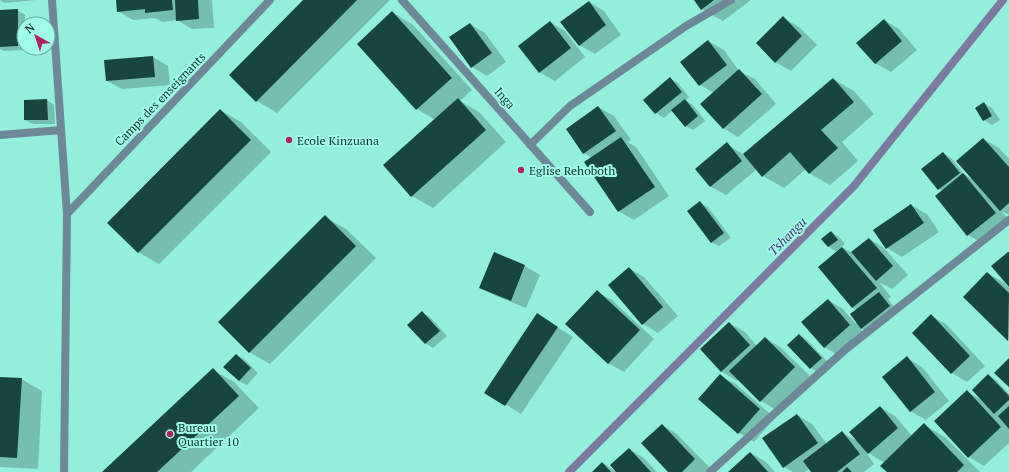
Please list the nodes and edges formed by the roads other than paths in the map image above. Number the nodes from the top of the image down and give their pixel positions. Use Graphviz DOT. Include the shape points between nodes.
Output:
graph roads {
  1 [pos="52,0"];
  2 [pos="270,0"];
  3 [pos="402,0"];
  4 [pos="731,0"];
  5 [pos="61,130"];
  6 [pos="0,135"];
  7 [pos="530,145"];
  8 [pos="590,212"];
  9 [pos="67,214"];
  10 [pos="1009,220"];
  11 [pos="64,472"];
  12 [pos="710,472"];
  1 -- 5 [label="street"];
  2 -- 9 [label="street, Camps des enseignants"];
  3 -- 7 [label="street, Inga"];
  4 -- 7 [label="street" via="680,30 570,106"];
  5 -- 6 [label="street"];
  5 -- 9 [label="street"];
  7 -- 8 [label="street, Inga"];
  9 -- 11 [label="street"];
  10 -- 12 [label="street" via="846,349"];
}
